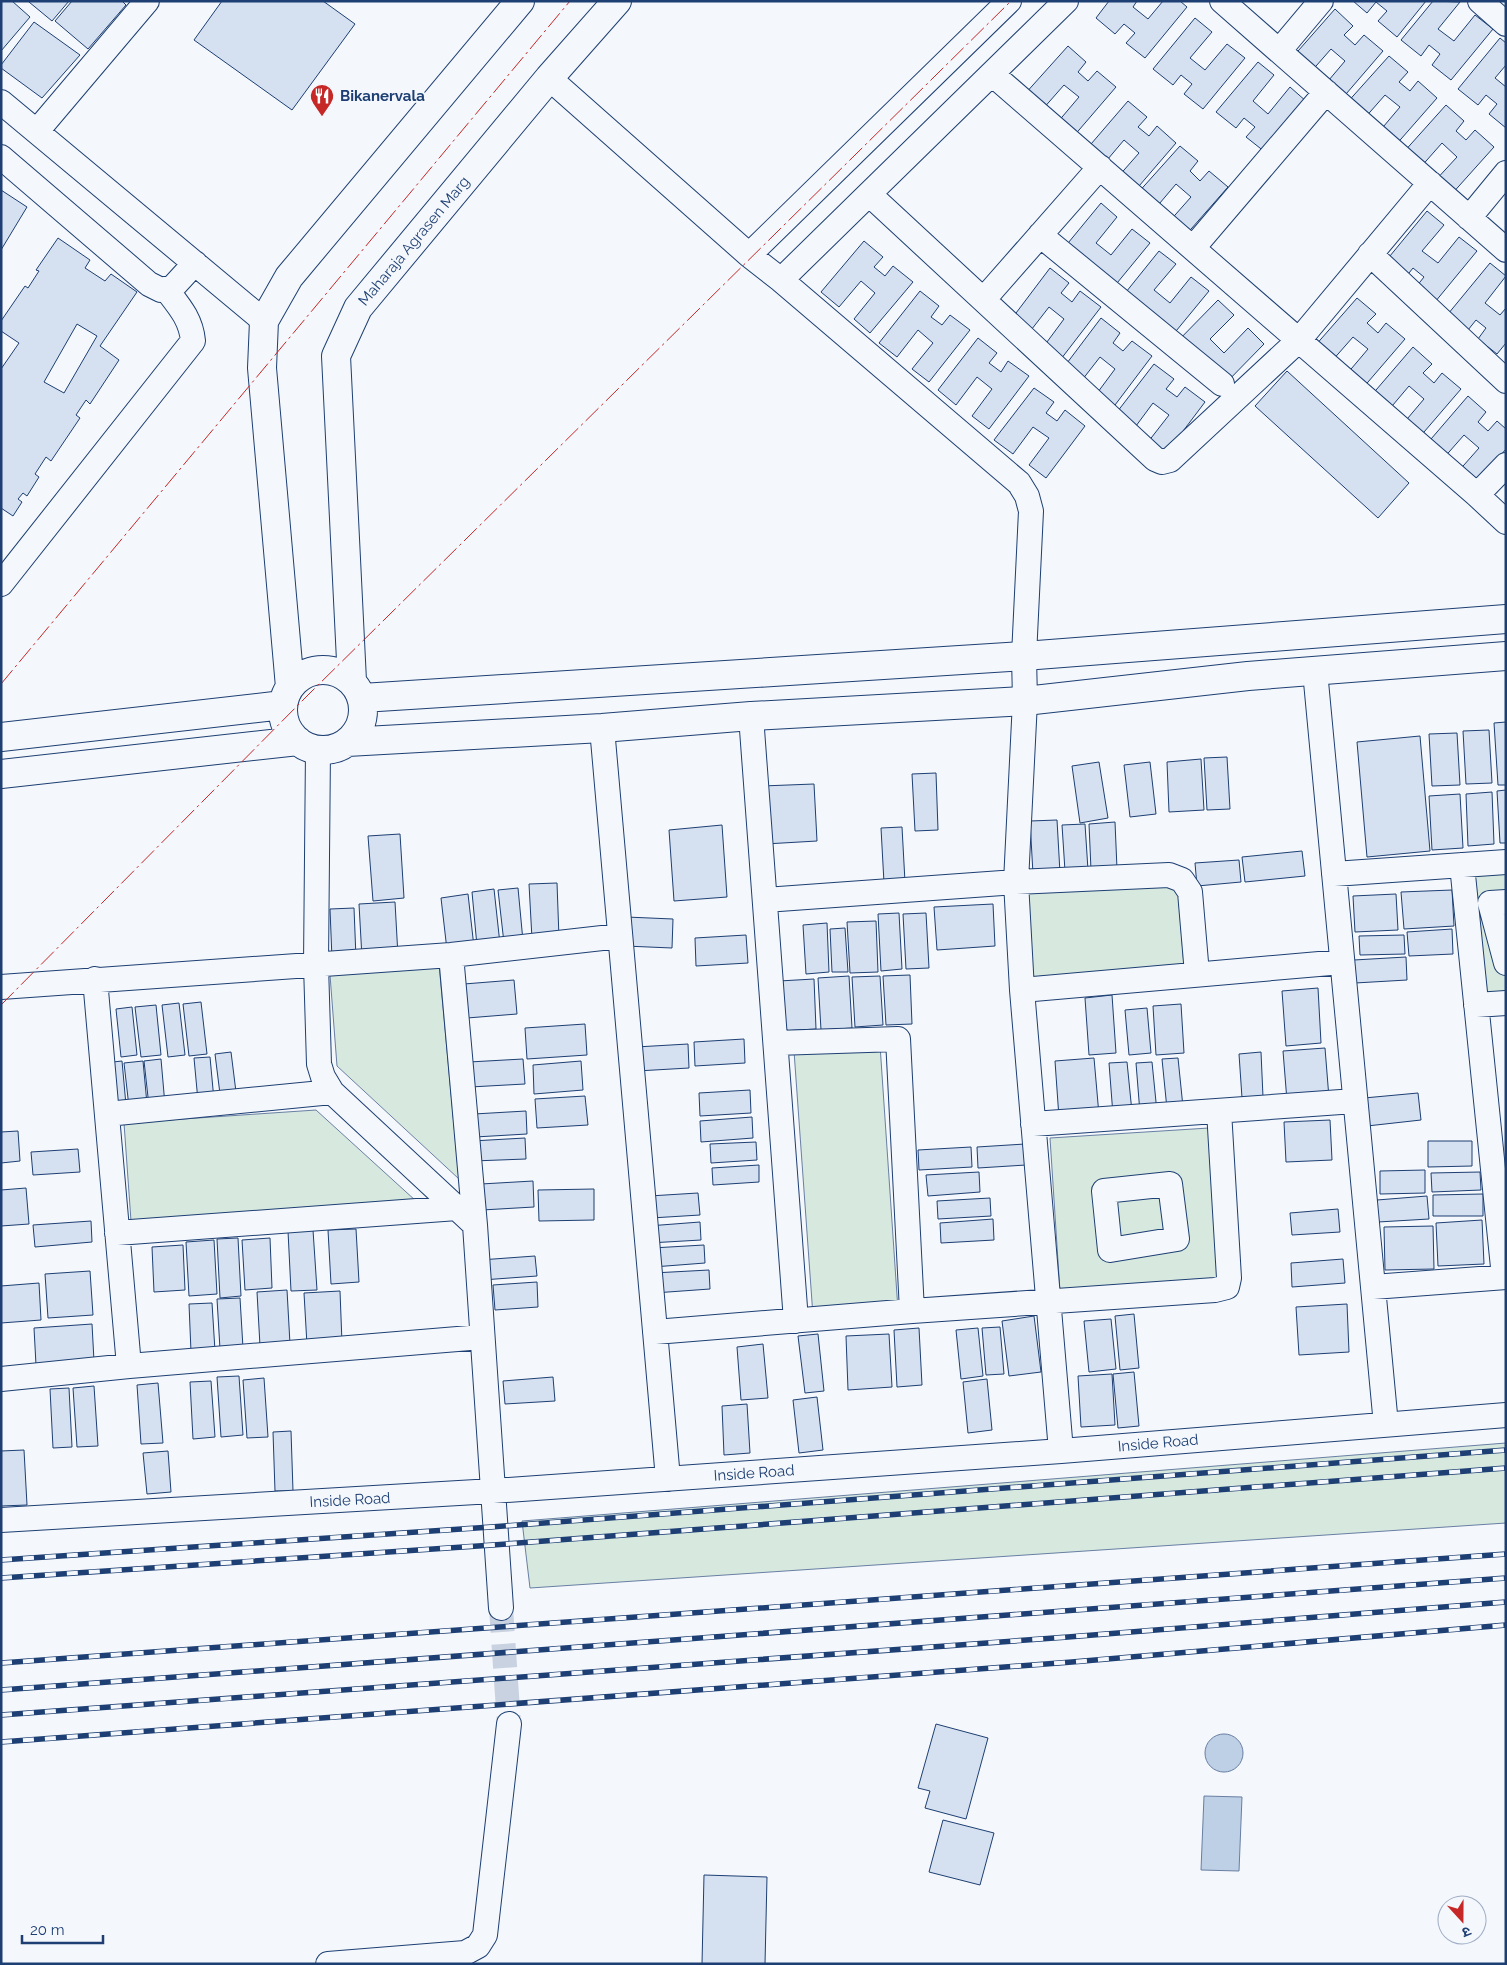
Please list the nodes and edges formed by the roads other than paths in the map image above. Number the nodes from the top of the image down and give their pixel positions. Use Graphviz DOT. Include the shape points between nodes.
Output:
graph roads {
  1 [pos="147,1"];
  2 [pos="520,1"];
  3 [pos="617,1"];
  4 [pos="1009,1"];
  5 [pos="1066,1"];
  6 [pos="1222,1"];
  7 [pos="1321,1"];
  8 [pos="1480,1"];
  9 [pos="1506,24"];
  10 [pos="1279,51"];
  11 [pos="992,74"];
  12 [pos="550,78"];
  13 [pos="1326,92"];
  14 [pos="1,102"];
  15 [pos="37,131"];
  16 [pos="1,157"];
  17 [pos="1100,167"];
  18 [pos="1506,173"];
  19 [pos="1430,183"];
  20 [pos="869,194"];
  21 [pos="1469,218"];
  22 [pos="1040,235"];
  23 [pos="1193,248"];
  24 [pos="1506,250"];
  25 [pos="1370,254"];
  26 [pos="749,255"];
  27 [pos="196,264"];
  28 [pos="781,280"];
  29 [pos="166,289"];
  30 [pos="984,299"];
  31 [pos="264,321"];
  32 [pos="1299,340"];
  33 [pos="1506,382"];
  34 [pos="1222,384"];
  35 [pos="1506,464"];
  36 [pos="1477,495"];
  37 [pos="1506,522"];
  38 [pos="1,584"];
  39 [pos="1506,619"];
  40 [pos="1243,640"];
  41 [pos="1024,656"];
  42 [pos="1506,656"];
  43 [pos="1315,671"];
  44 [pos="1248,676"];
  45 [pos="357,690"];
  46 [pos="287,696"];
  47 [pos="1025,701"];
  48 [pos="751,716"];
  49 [pos="602,728"];
  50 [pos="1,737"];
  51 [pos="347,742"];
  52 [pos="308,745"];
  53 [pos="1,774"];
  54 [pos="1506,862"];
  55 [pos="1462,865"];
  56 [pos="1334,874"];
  57 [pos="1016,882"];
  58 [pos="765,900"];
  59 [pos="1506,902"];
  60 [pos="620,936"];
  61 [pos="451,955"];
  62 [pos="1342,962"];
  63 [pos="1506,963"];
  64 [pos="316,965"];
  65 [pos="1196,974"];
  66 [pos="95,979"];
  67 [pos="1,987"];
  68 [pos="1022,990"];
  69 [pos="1506,1003"];
  70 [pos="1476,1005"];
  71 [pos="776,1043"];
  72 [pos="332,1092"];
  73 [pos="1356,1102"];
  74 [pos="1220,1111"];
  75 [pos="107,1114"];
  76 [pos="1033,1124"];
  77 [pos="1498,1132"];
  78 [pos="457,1208"];
  79 [pos="474,1225"];
  80 [pos="117,1233"];
  81 [pos="1505,1277"];
  82 [pos="1373,1287"];
  83 [pos="1048,1302"];
  84 [pos="912,1311"];
  85 [pos="796,1321"];
  86 [pos="655,1332"];
  87 [pos="482,1337"];
  88 [pos="129,1366"];
  89 [pos="1,1379"];
  90 [pos="1506,1415"];
  91 [pos="1386,1425"];
  92 [pos="1061,1451"];
  93 [pos="668,1479"];
  94 [pos="493,1492"];
  95 [pos="1,1520"];
  96 [pos="501,1608"];
  97 [pos="509,1724"];
  98 [pos="328,1964"];
  1 -- 15 [label="street"];
  2 -- 31 [label="street" via="289,277"];
  3 -- 12 [label="street, Maharaja Agrasen Marg"];
  4 -- 26 [label="street"];
  5 -- 11 [label="street"];
  6 -- 10 [label="street"];
  7 -- 10 [label="street"];
  8 -- 9 [label="street"];
  10 -- 13 [label="street"];
  11 -- 17 [label="street"];
  11 -- 20 [label="street"];
  12 -- 26 [label="street"];
  12 -- 45 [label="street, Maharaja Agrasen Marg" via="358,308 336,356"];
  13 -- 19 [label="street"];
  13 -- 23 [label="street"];
  14 -- 15 [label="street"];
  15 -- 27 [label="street"];
  16 -- 29 [label="street" via="149,284"];
  17 -- 22 [label="street"];
  17 -- 23 [label="street"];
  18 -- 21 [label="street"];
  19 -- 21 [label="street"];
  19 -- 25 [label="street"];
  20 -- 28 [label="street"];
  20 -- 30 [label="street"];
  21 -- 24 [label="street"];
  22 -- 30 [label="street"];
  22 -- 34 [label="street"];
  23 -- 32 [label="street"];
  25 -- 32 [label="street"];
  25 -- 33 [label="street"];
  26 -- 28 [label="street"];
  27 -- 29 [label="street" via="173,287"];
  27 -- 31 [label="street"];
  28 -- 41 [label="street" via="1019,483 1031,511"];
  29 -- 38 [label="street" via="187,315 193,340"];
  30 -- 32 [label="street" via="1155,459 1162,462 1170,460"];
  31 -- 46 [label="street" via="262,368"];
  32 -- 36 [label="street"];
  35 -- 36 [label="street"];
  36 -- 37 [label="street"];
  39 -- 40 [label="street"];
  40 -- 41 [label="street"];
  40 -- 44 [label="street"];
  41 -- 45 [label="street"];
  41 -- 47 [label="street"];
  42 -- 43 [label="street"];
  43 -- 44 [label="street"];
  43 -- 56 [label="street"];
  44 -- 47 [label="street"];
  45 -- 46 [label="street" via="341,674 315,671 302,676"];
  45 -- 51 [label="street" via="362,719 357,732"];
  46 -- 50 [label="street"];
  46 -- 52 [label="street" via="285,722 291,733"];
  47 -- 48 [label="street"];
  47 -- 57 [label="street"];
  48 -- 49 [label="street"];
  48 -- 58 [label="street"];
  49 -- 51 [label="street"];
  49 -- 60 [label="street"];
  51 -- 52 [label="street" via="337,748"];
  52 -- 53 [label="street"];
  52 -- 64 [label="street"];
  54 -- 55 [label="street"];
  55 -- 56 [label="street"];
  55 -- 70 [label="street"];
  56 -- 62 [label="street"];
  57 -- 58 [label="street"];
  57 -- 65 [label="street" via="1169,875 1182,880 1190,892"];
  57 -- 68 [label="street"];
  58 -- 71 [label="street"];
  59 -- 63 [label="street" via="1490,903"];
  60 -- 61 [label="street"];
  60 -- 86 [label="street"];
  61 -- 64 [label="street"];
  61 -- 79 [label="street"];
  62 -- 65 [label="street"];
  62 -- 73 [label="street"];
  64 -- 66 [label="street"];
  64 -- 72 [label="street" via="319,1064"];
  65 -- 68 [label="street"];
  66 -- 67 [label="street"];
  66 -- 75 [label="street"];
  68 -- 76 [label="street"];
  69 -- 70 [label="street"];
  70 -- 77 [label="street"];
  71 -- 84 [label="street" via="898,1039"];
  71 -- 85 [label="street"];
  72 -- 75 [label="street"];
  72 -- 78 [label="street"];
  73 -- 74 [label="street"];
  73 -- 82 [label="street"];
  74 -- 76 [label="street"];
  74 -- 83 [label="street" via="1227,1287"];
  75 -- 80 [label="street"];
  76 -- 83 [label="street"];
  77 -- 81 [label="street"];
  78 -- 79 [label="street"];
  78 -- 80 [label="street"];
  79 -- 87 [label="street"];
  80 -- 88 [label="street"];
  81 -- 82 [label="street"];
  82 -- 91 [label="street"];
  83 -- 84 [label="street"];
  83 -- 92 [label="street"];
  84 -- 85 [label="street"];
  85 -- 86 [label="street"];
  86 -- 93 [label="street"];
  87 -- 88 [label="street"];
  87 -- 94 [label="street"];
  88 -- 89 [label="street"];
  90 -- 91 [label="street, Inside Road"];
  91 -- 92 [label="street, Inside Road"];
  92 -- 93 [label="street, Inside Road"];
  93 -- 94 [label="street, Inside Road"];
  94 -- 95 [label="street, Inside Road"];
  94 -- 96 [label="street"];
  97 -- 98 [label="street" via="485,1935 478,1946 465,1953"];
}
